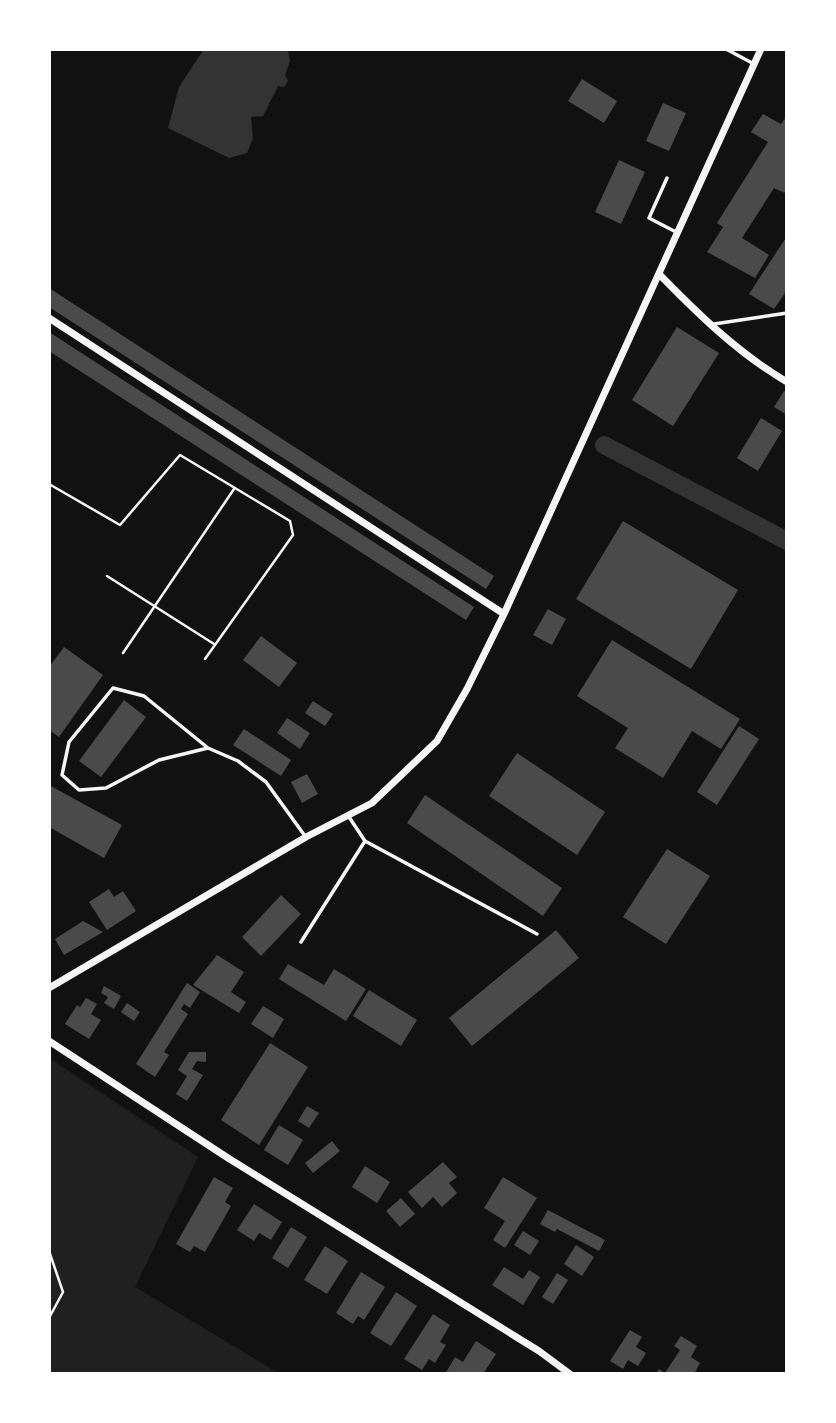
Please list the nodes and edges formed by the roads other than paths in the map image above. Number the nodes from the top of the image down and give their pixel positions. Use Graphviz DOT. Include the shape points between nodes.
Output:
graph roads {
  1 [pos="726,49"];
  2 [pos="761,49"];
  3 [pos="754,64"];
  4 [pos="667,178"];
  5 [pos="677,233"];
  6 [pos="659,274"];
  7 [pos="787,313"];
  8 [pos="49,318"];
  9 [pos="708,325"];
  10 [pos="787,382"];
  11 [pos="504,614"];
  12 [pos="208,748"];
  13 [pos="348,815"];
  14 [pos="306,837"];
  15 [pos="365,841"];
  16 [pos="537,934"];
  17 [pos="301,942"];
  18 [pos="49,988"];
  19 [pos="49,1041"];
  20 [pos="570,1374"];
  1 -- 3 [label="lane"];
  2 -- 3 [label="street"];
  3 -- 5 [label="street"];
  4 -- 5 [label="lane" via="649,218"];
  5 -- 6 [label="street"];
  6 -- 9 [label="street"];
  6 -- 11 [label="street"];
  7 -- 9 [label="lane"];
  8 -- 11 [label="street"];
  9 -- 10 [label="street"];
  11 -- 13 [label="street" via="437,741 372,803"];
  12 -- 12 [label="lane" via="144,696 113,688 69,743 62,775 79,790 106,788 159,760"];
  12 -- 14 [label="lane" via="239,761 266,782"];
  13 -- 14 [label="street"];
  13 -- 15 [label="lane"];
  14 -- 18 [label="street"];
  15 -- 16 [label="lane"];
  15 -- 17 [label="lane"];
  19 -- 20 [label="street"];
}
